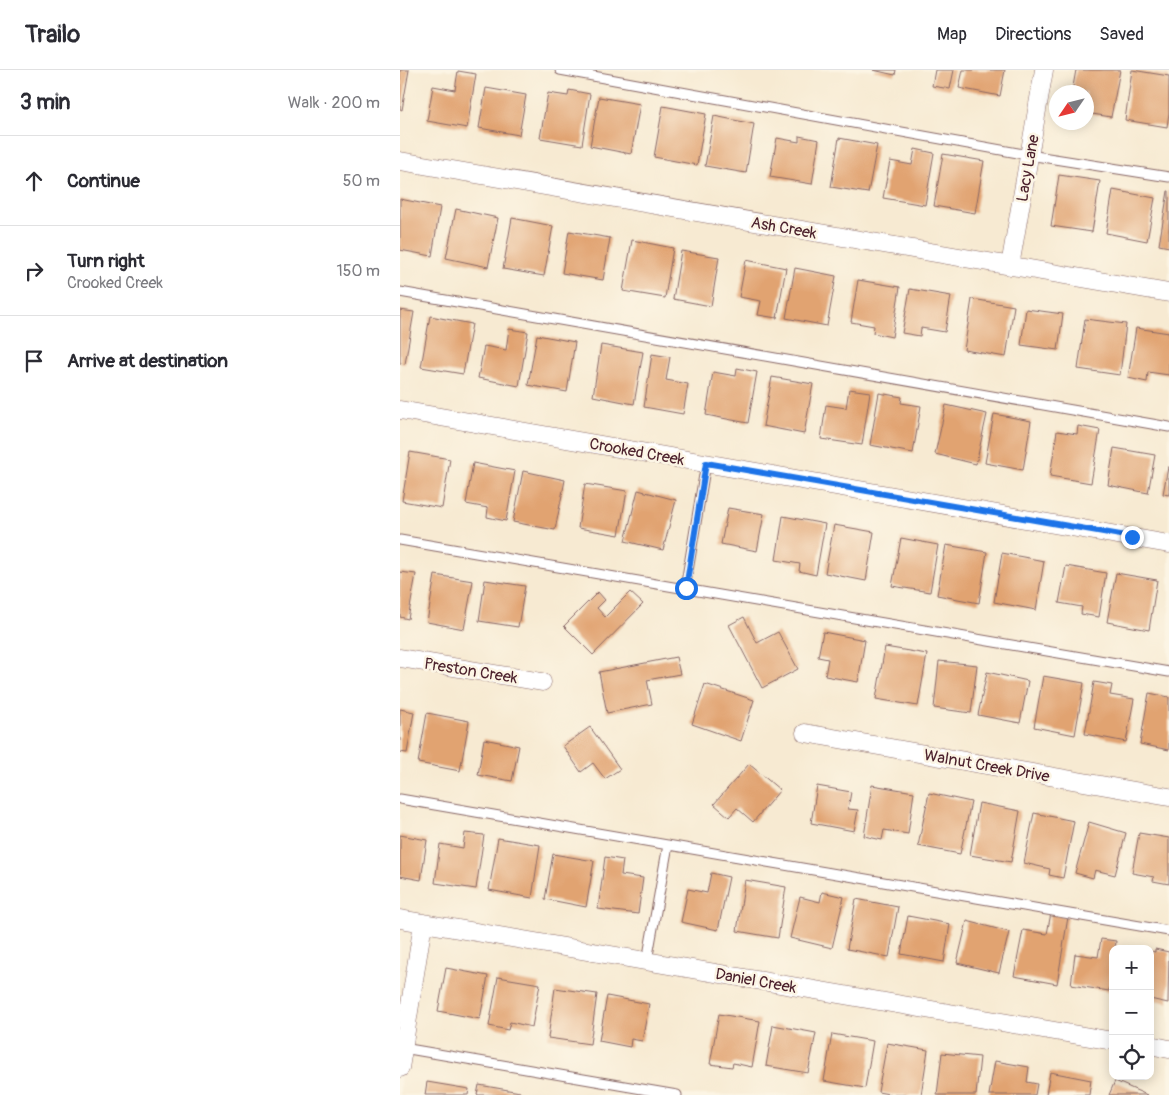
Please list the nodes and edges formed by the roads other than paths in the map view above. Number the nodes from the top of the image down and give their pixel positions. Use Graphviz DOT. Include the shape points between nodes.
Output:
graph roads {
  1 [pos="560,70"];
  2 [pos="1044,70"];
  3 [pos="1029,155"];
  4 [pos="400,161"];
  5 [pos="1169,177"];
  6 [pos="1010,266"];
  7 [pos="400,292"];
  8 [pos="1169,293"];
  9 [pos="400,410"];
  10 [pos="1169,427"];
  11 [pos="706,463"];
  12 [pos="400,540"];
  13 [pos="1169,544"];
  14 [pos="686,588"];
  15 [pos="400,658"];
  16 [pos="1169,672"];
  17 [pos="542,682"];
  18 [pos="805,733"];
  19 [pos="1169,797"];
  20 [pos="400,799"];
  21 [pos="668,845"];
  22 [pos="400,919"];
  23 [pos="423,923"];
  24 [pos="1169,931"];
  25 [pos="647,961"];
  26 [pos="1109,1040"];
  27 [pos="1154,1046"];
  28 [pos="403,1048"];
  29 [pos="1169,1049"];
  30 [pos="400,1068"];
  31 [pos="677,1095"];
  1 -- 3 [label="lane"];
  2 -- 3 [label="street, Lacy Lane"];
  3 -- 5 [label="lane"];
  3 -- 6 [label="street, Lacy Lane"];
  4 -- 6 [label="street, Ash Creek"];
  6 -- 8 [label="street, Ash Creek"];
  7 -- 10 [label="lane"];
  9 -- 11 [label="street, Crooked Creek"];
  11 -- 13 [label="street, Crooked Creek"];
  11 -- 14 [label="lane"];
  12 -- 14 [label="lane"];
  14 -- 16 [label="lane"];
  15 -- 17 [label="street, Preston Creek"];
  18 -- 19 [label="street, Walnut Creek Drive"];
  20 -- 21 [label="lane"];
  21 -- 24 [label="lane"];
  21 -- 25 [label="lane"];
  22 -- 23 [label="street, Daniel Creek"];
  23 -- 25 [label="street, Daniel Creek"];
  23 -- 28 [label="street"];
  25 -- 26 [label="street, Daniel Creek"];
  27 -- 29 [label="street"];
  28 -- 30 [label="street"];
  28 -- 31 [label="lane"];
}
